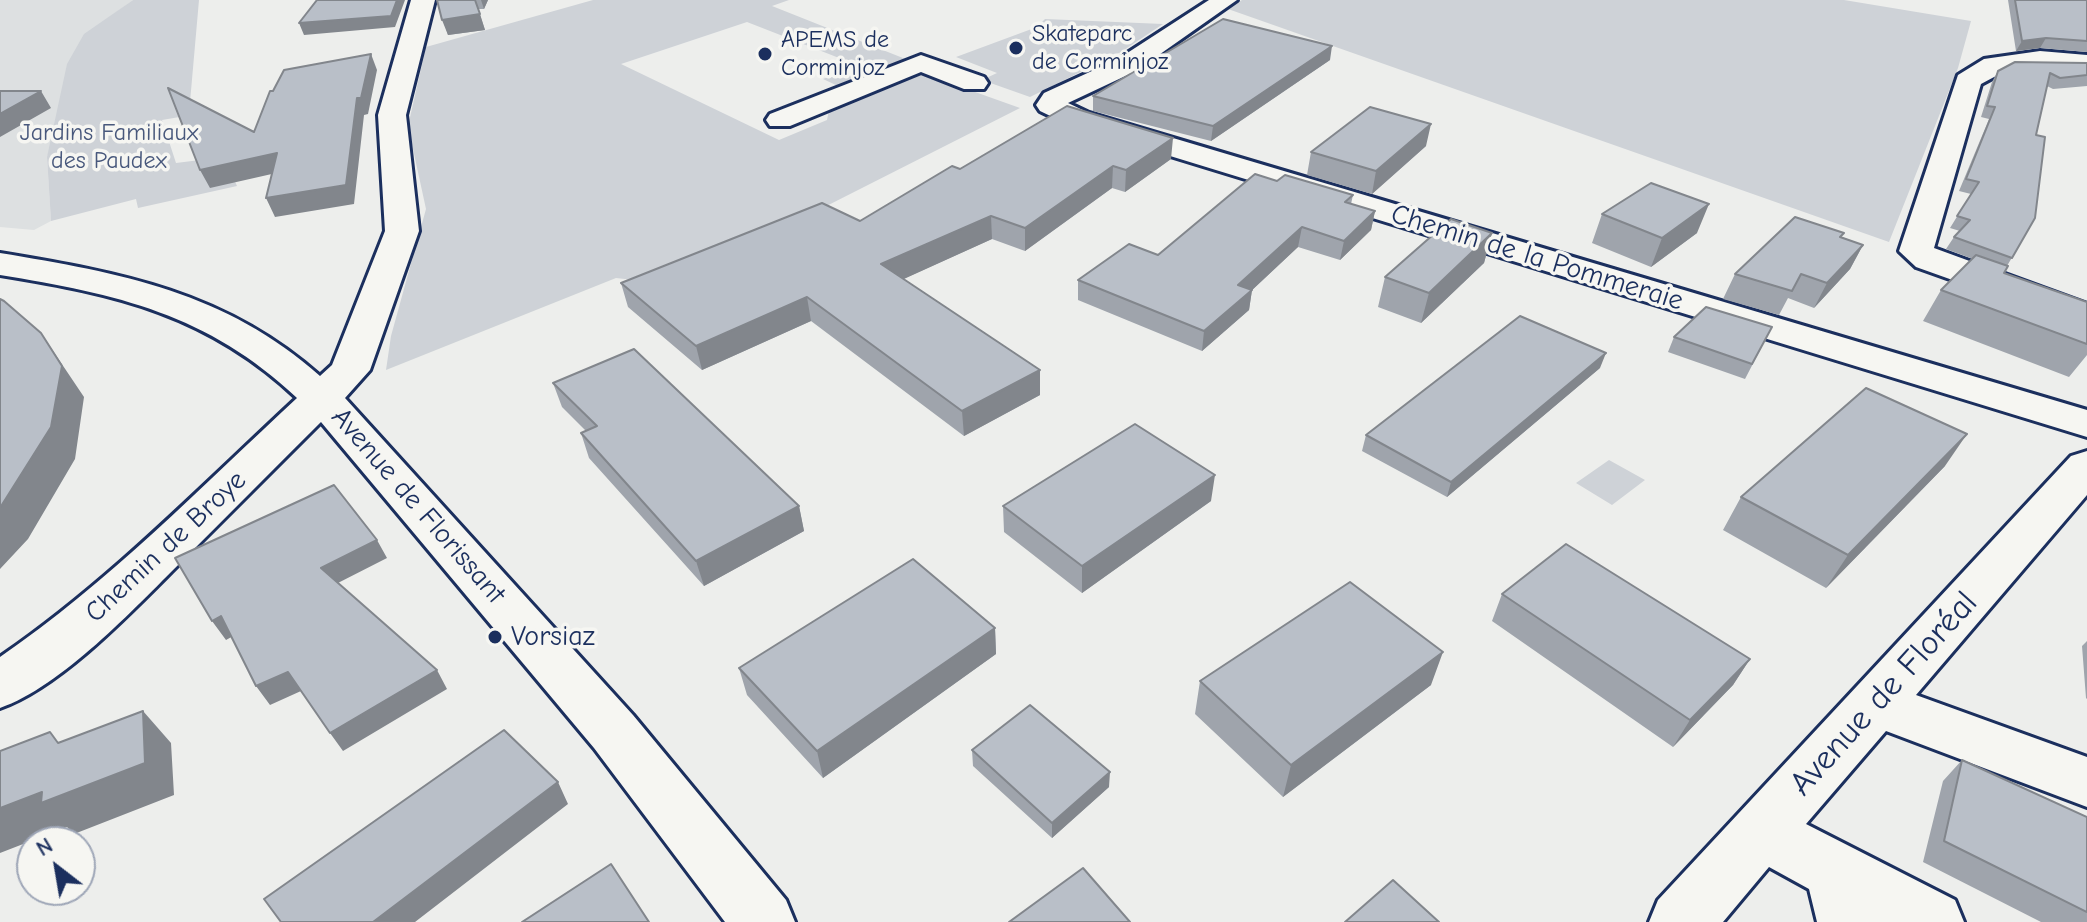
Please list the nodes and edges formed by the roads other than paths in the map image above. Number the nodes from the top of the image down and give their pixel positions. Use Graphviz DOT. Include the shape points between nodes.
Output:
graph roads {
  1 [pos="423,0"];
  2 [pos="1225,0"];
  3 [pos="2087,63"];
  4 [pos="974,83"];
  5 [pos="780,120"];
  6 [pos="0,264"];
  7 [pos="2087,317"];
  8 [pos="324,397"];
  9 [pos="2087,424"];
  10 [pos="2087,466"];
  11 [pos="0,686"];
  12 [pos="1877,702"];
  13 [pos="2087,782"];
  14 [pos="1761,832"];
  15 [pos="1842,898"];
  16 [pos="763,922"];
  17 [pos="1681,922"];
  18 [pos="1932,922"];
  1 -- 8 [label="street, Chemin de Broye" via="392,115 402,231 350,370"];
  2 -- 9 [label="street, Chemin de la Pommeraie" via="1127,65 1050,105 1079,119"];
  3 -- 7 [label="street" via="2030,59 1977,71 1968,81 1916,251 1928,260"];
  4 -- 5 [label="street" via="921,63"];
  6 -- 8 [label="street, Avenue de Florissant" via="123,286 194,311 260,347"];
  8 -- 11 [label="street, Chemin de Broye" via="120,592"];
  8 -- 16 [label="street, Avenue de Florissant" via="695,827"];
  10 -- 12 [label="street, Avenue de Floréal"];
  12 -- 13 [label="street"];
  12 -- 14 [label="street, Avenue de Floréal"];
  14 -- 15 [label="street"];
  14 -- 17 [label="street, Avenue de Floréal"];
  15 -- 18 [label="street"];
}
